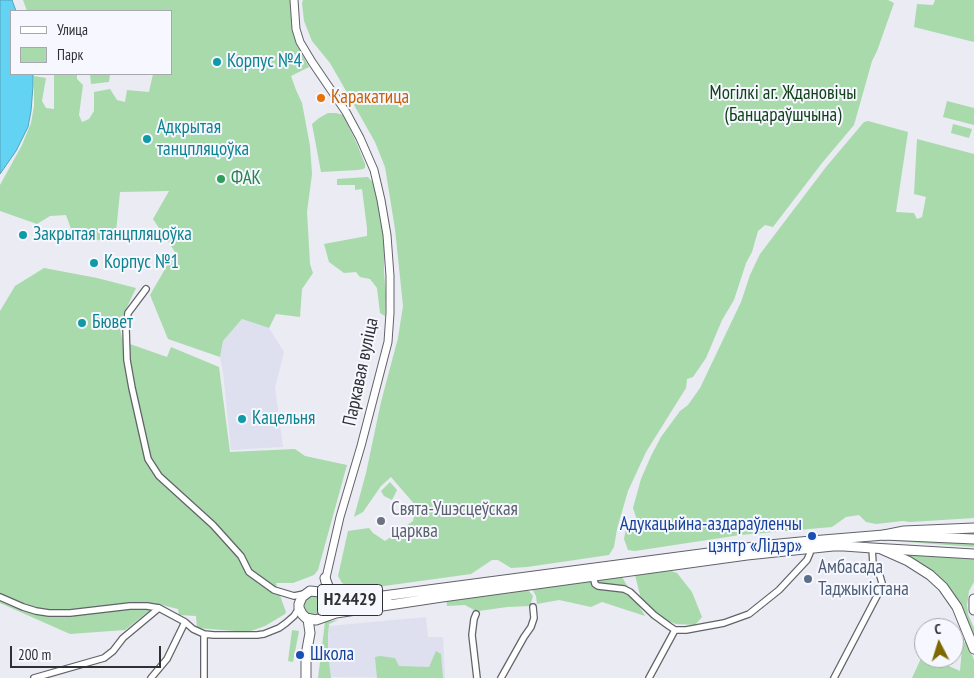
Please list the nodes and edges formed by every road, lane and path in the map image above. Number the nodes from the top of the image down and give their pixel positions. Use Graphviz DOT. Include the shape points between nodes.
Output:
graph roads {
  1 [pos="294,0"];
  2 [pos="146,289"];
  3 [pos="974,528"];
  4 [pos="881,535"];
  5 [pos="974,539"];
  6 [pos="810,548"];
  7 [pos="877,548"];
  8 [pos="974,554"];
  9 [pos="593,576"];
  10 [pos="325,578"];
  11 [pos="314,590"];
  12 [pos="388,596"];
  13 [pos="0,597"];
  14 [pos="327,597"];
  15 [pos="974,599"];
  16 [pos="300,607"];
  17 [pos="533,607"];
  18 [pos="159,608"];
  19 [pos="974,610"];
  20 [pos="476,614"];
  21 [pos="320,618"];
  22 [pos="185,622"];
  23 [pos="675,630"];
  24 [pos="310,633"];
  25 [pos="204,634"];
  26 [pos="974,649"];
  27 [pos="34,678"];
  28 [pos="151,678"];
  29 [pos="204,678"];
  30 [pos="306,678"];
  31 [pos="477,678"];
  32 [pos="501,678"];
  33 [pos="649,678"];
  34 [pos="834,678"];
  1 -- 10 [label="street, Паркавая вуліца / Н24429" via="300,42 346,112 374,170 387,235 390,284 388,342"];
  2 -- 16 [label="street" via="128,313 126,328 127,360 148,459 160,476 241,556 250,572"];
  3 -- 4 [label="main road"];
  4 -- 5 [label="main road"];
  4 -- 7 [label="main road"];
  4 -- 12 [label="main road" via="769,545"];
  6 -- 7 [label="main road"];
  6 -- 9 [label="main road"];
  6 -- 23 [label="street" via="802,566 749,614 724,623"];
  7 -- 8 [label="main road"];
  7 -- 26 [label="main road" via="908,561 943,587 957,607"];
  7 -- 34 [label="street" via="873,564 882,583"];
  9 -- 21 [label="main road" via="336,613"];
  9 -- 23 [label="street" via="598,586 630,592"];
  10 -- 11 [label="street, Паркавая вуліца / Н24429"];
  10 -- 12 [label="main road, Н24429" via="338,599"];
  10 -- 14 [label="street, Паркавая вуліца / Н24429"];
  11 -- 14 [label="main road, Н24429"];
  11 -- 16 [label="main road, Н24429"];
  12 -- 14 [label="main road" via="337,604"];
  13 -- 18 [label="street" via="48,613 138,605"];
  14 -- 21 [label="main road, Н24429" via="327,611"];
  15 -- 19 [label="main road"];
  16 -- 21 [label="main road, Н24429"];
  16 -- 24 [label="main road, Н24429"];
  16 -- 25 [label="street" via="279,628 264,634"];
  17 -- 32 [label="street" via="534,618 530,627"];
  18 -- 22 [label="street"];
  18 -- 27 [label="street" via="104,658"];
  20 -- 31 [label="street" via="472,635"];
  21 -- 24 [label="main road, Н24429"];
  22 -- 25 [label="street"];
  22 -- 28 [label="street" via="167,658"];
  23 -- 33 [label="street"];
  24 -- 30 [label="main road, Н24429"];
  25 -- 29 [label="street"];
}
